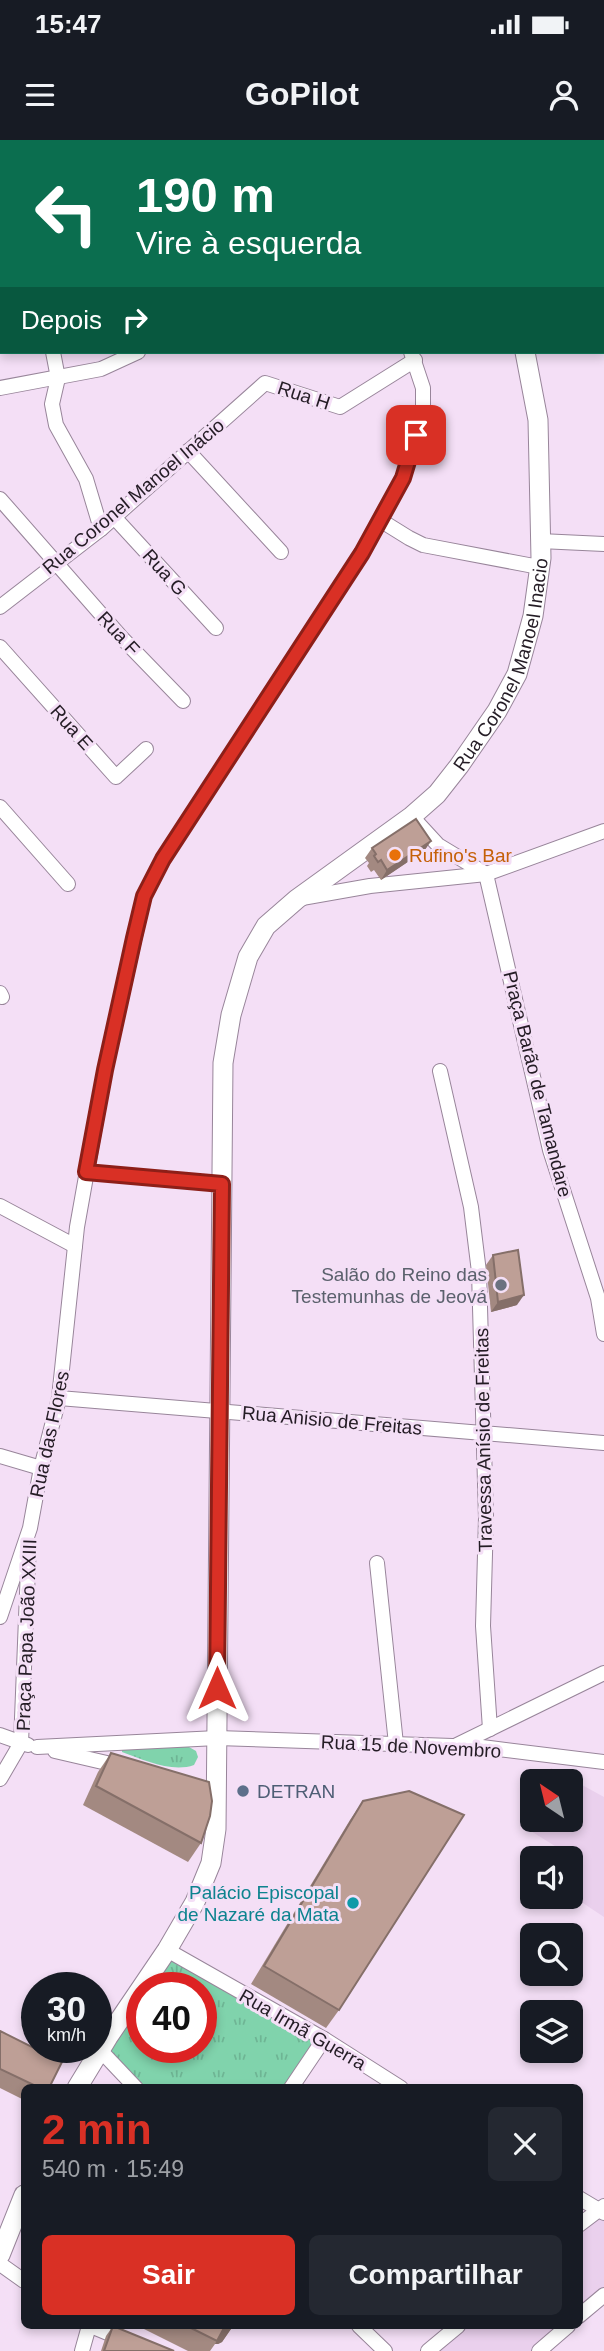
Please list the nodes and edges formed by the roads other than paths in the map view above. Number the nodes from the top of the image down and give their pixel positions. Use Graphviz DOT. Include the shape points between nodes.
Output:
graph roads {
  1 [pos="53,354"];
  2 [pos="134,354"];
  3 [pos="526,354"];
  4 [pos="413,356"];
  5 [pos="58,378"];
  6 [pos="265,383"];
  7 [pos="0,388"];
  8 [pos="188,451"];
  9 [pos="0,499"];
  10 [pos="114,517"];
  11 [pos="380,520"];
  12 [pos="101,528"];
  13 [pos="540,541"];
  14 [pos="604,544"];
  15 [pos="281,552"];
  16 [pos="56,563"];
  17 [pos="539,567"];
  18 [pos="0,607"];
  19 [pos="216,628"];
  20 [pos="0,647"];
  21 [pos="183,701"];
  22 [pos="146,749"];
  23 [pos="0,807"];
  24 [pos="412,816"];
  25 [pos="604,831"];
  26 [pos="486,874"];
  27 [pos="68,884"];
  28 [pos="297,899"];
  29 [pos="440,1071"];
  30 [pos="86,1172"];
  31 [pos="222,1184"];
  32 [pos="0,1206"];
  33 [pos="75,1246"];
  34 [pos="604,1334"];
  35 [pos="59,1398"];
  36 [pos="219,1410"];
  37 [pos="483,1434"];
  38 [pos="604,1443"];
  39 [pos="0,1456"];
  40 [pos="41,1468"];
  41 [pos="30,1528"];
  42 [pos="377,1563"];
  43 [pos="0,1618"];
  44 [pos="604,1673"];
  45 [pos="490,1729"];
  46 [pos="0,1735"];
  47 [pos="216,1738"];
  48 [pos="22,1743"];
  49 [pos="397,1744"];
  50 [pos="454,1746"];
  51 [pos="37,1747"];
  52 [pos="604,1762"];
  53 [pos="139,1771"];
  54 [pos="0,1779"];
  55 [pos="167,1950"];
  56 [pos="112,2032"];
  57 [pos="324,2039"];
  58 [pos="92,2063"];
  59 [pos="112,2063"];
  60 [pos="79,2084"];
  61 [pos="132,2084"];
  62 [pos="294,2084"];
  63 [pos="395,2084"];
  64 [pos="583,2200"];
  65 [pos="21,2202"];
  66 [pos="602,2210"];
  67 [pos="583,2222"];
  68 [pos="0,2255"];
  69 [pos="0,2264"];
  70 [pos="21,2279"];
  71 [pos="604,2295"];
  72 [pos="583,2313"];
  73 [pos="89,2329"];
  74 [pos="97,2329"];
  75 [pos="362,2329"];
  76 [pos="454,2329"];
  77 [pos="565,2329"];
  78 [pos="82,2351"];
  79 [pos="150,2351"];
  80 [pos="385,2351"];
  81 [pos="428,2351"];
  82 [pos="539,2351"];
  1 -- 5 [label="street"];
  2 -- 5 [label="street" via="101,369"];
  3 -- 13 [label="street, Rua Coronel Manoel Inacio" via="538,421"];
  4 -- 6 [label="street, Rua H" via="340,407"];
  4 -- 11 [label="street, Rua das Flores" via="423,388 423,413 403,478"];
  5 -- 7 [label="street"];
  5 -- 12 [label="street" via="52,404 56,425 86,479"];
  6 -- 8 [label="street, Rua Coronel Manoel Inácio"];
  8 -- 10 [label="street, Rua Coronel Manoel Inácio"];
  8 -- 15 [label="street"];
  9 -- 16 [label="street, Rua F"];
  10 -- 12 [label="street, Rua Coronel Manoel Inácio"];
  10 -- 19 [label="street, Rua G"];
  11 -- 17 [label="street" via="423,544"];
  11 -- 30 [label="street, Rua das Flores" via="163,859 144,896"];
  12 -- 16 [label="street, Rua Coronel Manoel Inácio"];
  13 -- 14 [label="street"];
  13 -- 17 [label="street, Rua Coronel Manoel Inacio"];
  16 -- 18 [label="street, Rua Coronel Manoel Inácio"];
  16 -- 21 [label="street, Rua F"];
  17 -- 24 [label="street, Rua Coronel Manoel Inacio" via="533,616 517,674 459,766"];
  20 -- 22 [label="street, Rua E" via="116,777"];
  23 -- 27 [label="street"];
  24 -- 26 [label="street" via="438,845"];
  24 -- 28 [label="street, Rua Coronel Manoel Inacio"];
  25 -- 26 [label="street"];
  26 -- 28 [label="street"];
  26 -- 34 [label="street, Praça Barão de Tamandare" via="550,1150 598,1298"];
  28 -- 31 [label="street, Rua Coronel Manoel Inacio" via="266,926 248,957 231,1015 223,1063"];
  29 -- 37 [label="street, Travessa Anísio de Freitas" via="471,1207 479,1272"];
  30 -- 31 [label="street"];
  30 -- 33 [label="street, Rua das Flores"];
  31 -- 36 [label="street, Rua Coronel Manoel Inacio"];
  32 -- 33 [label="street"];
  33 -- 35 [label="street, Rua das Flores"];
  35 -- 36 [label="street, Rua Anisio de Freitas"];
  35 -- 40 [label="street, Rua das Flores"];
  36 -- 37 [label="street, Rua Anisio de Freitas"];
  36 -- 47 [label="street, Rua Coronel Manoel Inacio"];
  37 -- 38 [label="street, Rua Anisio de Freitas"];
  37 -- 45 [label="street, Travessa Anísio de Freitas" via="484,1626"];
  39 -- 40 [label="street"];
  40 -- 41 [label="street, Rua das Flores"];
  41 -- 43 [label="street, Rua das Flores"];
  41 -- 48 [label="street, Praça Papa João XXIII"];
  42 -- 49 [label="street"];
  44 -- 45 [label="street"];
  45 -- 50 [label="street"];
  46 -- 48 [label="street"];
  47 -- 49 [label="street, Rua 15 de Novembro"];
  47 -- 51 [label="street, Rua 15 de Novembro"];
  47 -- 55 [label="street, Rua Coronel Manoel Inacio" via="210,1788 216,1829 211,1863"];
  48 -- 51 [label="street"];
  48 -- 54 [label="street"];
  49 -- 50 [label="street, Rua 15 de Novembro"];
  50 -- 52 [label="street, Rua 15 de Novembro"];
  51 -- 53 [label="street"];
  55 -- 56 [label="street, Rua Coronel Manoel Inacio"];
  55 -- 57 [label="street, Rua Irmã Guerra"];
  57 -- 62 [label="street"];
  57 -- 63 [label="street, Rua Irmã Guerra"];
  58 -- 60 [label="street, Rua Coronel Manoel Inacio"];
  59 -- 61 [label="street"];
  64 -- 66 [label="street"];
  65 -- 68 [label="street"];
  66 -- 67 [label="street"];
  69 -- 70 [label="street"];
  71 -- 72 [label="street"];
  73 -- 78 [label="street"];
  74 -- 79 [label="street"];
  75 -- 80 [label="street"];
  76 -- 81 [label="street"];
  77 -- 82 [label="street"];
}
